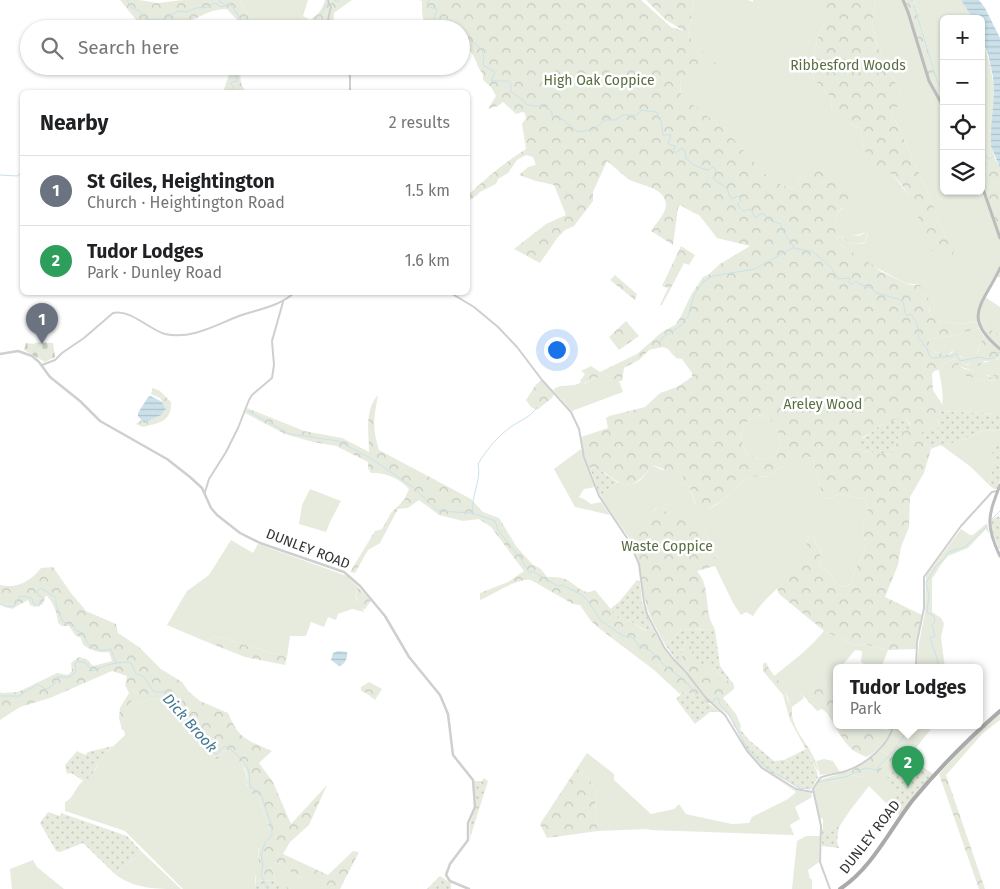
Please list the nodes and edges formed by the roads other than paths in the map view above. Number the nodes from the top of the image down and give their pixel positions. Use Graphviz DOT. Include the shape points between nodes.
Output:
graph roads {
  1 [pos="328,0"];
  2 [pos="902,0"];
  3 [pos="329,20"];
  4 [pos="349,75"];
  5 [pos="350,90"];
  6 [pos="942,105"];
  7 [pos="985,195"];
  8 [pos="1000,238"];
  9 [pos="1000,268"];
  10 [pos="291,295"];
  11 [pos="454,295"];
  12 [pos="283,302"];
  13 [pos="1000,349"];
  14 [pos="0,354"];
  15 [pos="41,365"];
  16 [pos="1000,484"];
  17 [pos="997,491"];
  18 [pos="204,492"];
  19 [pos="1000,556"];
  20 [pos="916,664"];
  21 [pos="1000,711"];
  22 [pos="983,726"];
  23 [pos="891,729"];
  24 [pos="980,729"];
  25 [pos="812,792"];
  26 [pos="469,889"];
  27 [pos="830,889"];
  28 [pos="840,889"];
  1 -- 3 [label="street" via="331,3"];
  2 -- 6 [label="main road" via="929,82"];
  4 -- 5 [label="street"];
  7 -- 8 [label="main road"];
  9 -- 13 [label="main road" via="980,306 978,323 982,332"];
  10 -- 12 [label="street"];
  11 -- 25 [label="street" via="474,307 509,338 571,412 599,496 629,541 639,564 647,614 664,647 706,698 724,712 743,746 762,768 796,789"];
  12 -- 15 [label="street" via="205,330 184,334 165,334 124,314 113,313 55,360"];
  12 -- 18 [label="street" via="272,341 272,378 249,400"];
  14 -- 15 [label="street, DUNLEY ROAD" via="23,352"];
  15 -- 18 [label="street, DUNLEY ROAD" via="100,422 167,459 198,483"];
  16 -- 17 [label="main road"];
  17 -- 19 [label="main road" via="989,522"];
  17 -- 20 [label="street" via="992,492 965,522 924,577 924,608"];
  18 -- 26 [label="street, DUNLEY ROAD" via="211,508 240,533 353,578 385,616 409,657 440,694 448,714 453,753 472,778 475,802 468,823 468,840 450,864 446,877"];
  21 -- 22 [label="main road, DUNLEY ROAD"];
  23 -- 25 [label="street" via="870,757 851,769 820,778"];
  24 -- 28 [label="main road, DUNLEY ROAD" via="942,766 860,873"];
  25 -- 27 [label="street" via="821,826 820,862"];
}
